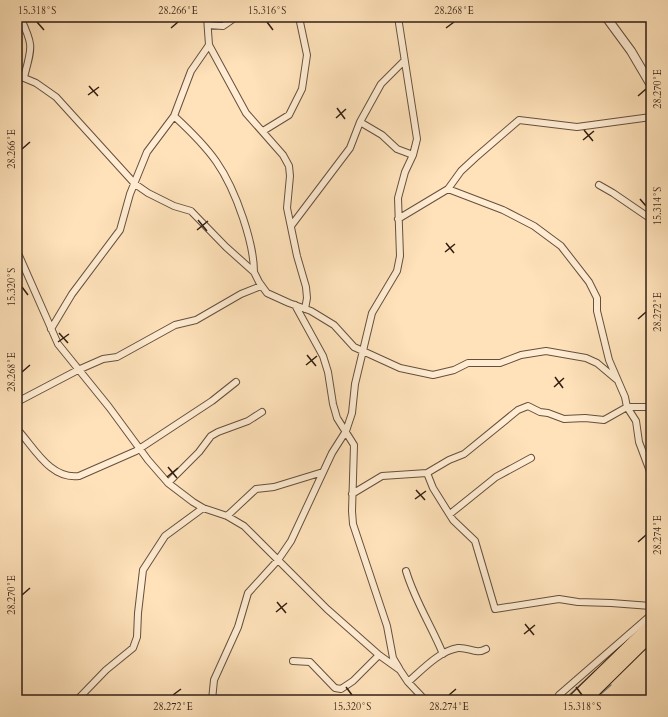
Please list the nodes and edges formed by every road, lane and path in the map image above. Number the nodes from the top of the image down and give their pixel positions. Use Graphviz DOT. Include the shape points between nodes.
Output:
graph roads {
  1 [pos="20,17"];
  2 [pos="207,17"];
  3 [pos="236,17"];
  4 [pos="302,17"];
  5 [pos="398,17"];
  6 [pos="606,17"];
  7 [pos="208,25"];
  8 [pos="209,45"];
  9 [pos="404,61"];
  10 [pos="17,75"];
  11 [pos="24,77"];
  12 [pos="651,85"];
  13 [pos="174,116"];
  14 [pos="651,118"];
  15 [pos="360,122"];
  16 [pos="263,130"];
  17 [pos="413,155"];
  18 [pos="135,184"];
  19 [pos="599,185"];
  20 [pos="448,189"];
  21 [pos="398,219"];
  22 [pos="651,219"];
  23 [pos="291,226"];
  24 [pos="17,251"];
  25 [pos="254,272"];
  26 [pos="261,286"];
  27 [pos="295,305"];
  28 [pos="305,309"];
  29 [pos="51,329"];
  30 [pos="362,352"];
  31 [pos="78,370"];
  32 [pos="616,379"];
  33 [pos="236,382"];
  34 [pos="17,402"];
  35 [pos="627,407"];
  36 [pos="651,407"];
  37 [pos="262,412"];
  38 [pos="17,429"];
  39 [pos="346,431"];
  40 [pos="139,448"];
  41 [pos="531,458"];
  42 [pos="323,472"];
  43 [pos="427,473"];
  44 [pos="651,474"];
  45 [pos="168,483"];
  46 [pos="352,494"];
  47 [pos="204,508"];
  48 [pos="450,514"];
  49 [pos="227,516"];
  50 [pos="278,560"];
  51 [pos="406,571"];
  52 [pos="651,606"];
  53 [pos="651,615"];
  54 [pos="651,624"];
  55 [pos="651,636"];
  56 [pos="486,649"];
  57 [pos="442,654"];
  58 [pos="379,655"];
  59 [pos="293,661"];
  60 [pos="400,670"];
  61 [pos="408,682"];
  62 [pos="559,695"];
  63 [pos="77,700"];
  64 [pos="212,700"];
  65 [pos="425,700"];
  66 [pos="573,700"];
  67 [pos="586,700"];
  1 -- 11 [label="street" via="31,39 31,51"];
  2 -- 7 [label="street"];
  3 -- 7 [label="street" via="223,26"];
  4 -- 16 [label="street" via="300,22 307,55 302,89 289,115"];
  5 -- 9 [label="street"];
  6 -- 12 [label="street" via="631,51"];
  7 -- 8 [label="street"];
  8 -- 13 [label="street" via="191,71"];
  8 -- 16 [label="street" via="246,112"];
  9 -- 15 [label="street" via="381,84"];
  9 -- 17 [label="street" via="417,139"];
  10 -- 11 [label="street"];
  11 -- 18 [label="street" via="56,97"];
  13 -- 18 [label="street" via="147,152"];
  13 -- 25 [label="street" via="205,145 228,179 248,234 254,257"];
  14 -- 20 [label="street" via="577,127 519,120 461,171"];
  15 -- 17 [label="street" via="382,135 397,148"];
  15 -- 23 [label="street" via="350,148"];
  16 -- 23 [label="street" via="289,166 287,208"];
  17 -- 21 [label="street" via="400,188"];
  18 -- 25 [label="street" via="174,206 191,211"];
  18 -- 29 [label="street" via="120,230 72,294"];
  19 -- 22 [label="street"];
  20 -- 21 [label="street"];
  20 -- 32 [label="street" via="503,210 561,246 594,289 602,336"];
  21 -- 30 [label="street" via="400,256 397,271 372,313"];
  23 -- 28 [label="street" via="306,287"];
  24 -- 29 [label="street"];
  25 -- 26 [label="street"];
  26 -- 27 [label="street" via="267,293"];
  26 -- 31 [label="street" via="241,294 196,320 175,325 117,357 103,359"];
  27 -- 28 [label="street"];
  27 -- 39 [label="street" via="323,356 332,404 337,418"];
  28 -- 30 [label="street" via="327,320 348,342"];
  29 -- 31 [label="street" via="58,344"];
  30 -- 32 [label="street" via="406,370 433,375 454,370 468,363 500,363 521,355 552,351 586,358 597,363"];
  30 -- 39 [label="street" via="352,414"];
  31 -- 34 [label="street"];
  31 -- 40 [label="street"];
  32 -- 35 [label="street"];
  33 -- 40 [label="street" via="212,401"];
  35 -- 36 [label="street"];
  35 -- 43 [label="street" via="604,420 555,417 528,406 518,410 464,454"];
  35 -- 44 [label="street" via="636,421 639,442"];
  37 -- 45 [label="street" via="248,421 211,436"];
  38 -- 40 [label="street" via="46,464 71,477 79,476"];
  39 -- 42 [label="street" via="338,440"];
  39 -- 46 [label="street" via="354,445"];
  40 -- 45 [label="street"];
  41 -- 48 [label="street" via="496,477"];
  42 -- 49 [label="street" via="274,487 256,489"];
  42 -- 50 [label="street" via="291,541"];
  43 -- 46 [label="street" via="382,476 371,480"];
  43 -- 48 [label="street" via="433,488"];
  45 -- 47 [label="street"];
  46 -- 60 [label="street" via="353,524 387,626 392,658"];
  47 -- 49 [label="street"];
  47 -- 63 [label="street" via="165,536 143,570 137,637 133,648 106,670"];
  48 -- 52 [label="street" via="460,528 470,534 475,541 495,609 559,599"];
  49 -- 50 [label="street" via="244,526"];
  50 -- 58 [label="street" via="327,609"];
  50 -- 64 [label="street" via="248,593 238,627 214,680"];
  51 -- 57 [label="street" via="413,594 434,632"];
  53 -- 62 [label="street"];
  54 -- 66 [label="main road"];
  55 -- 67 [label="main road"];
  56 -- 57 [label="street" via="478,652 459,648"];
  57 -- 61 [label="street"];
  58 -- 59 [label="street" via="341,689 335,688 310,662"];
  58 -- 60 [label="street"];
  60 -- 61 [label="street"];
  61 -- 65 [label="street"];
}
